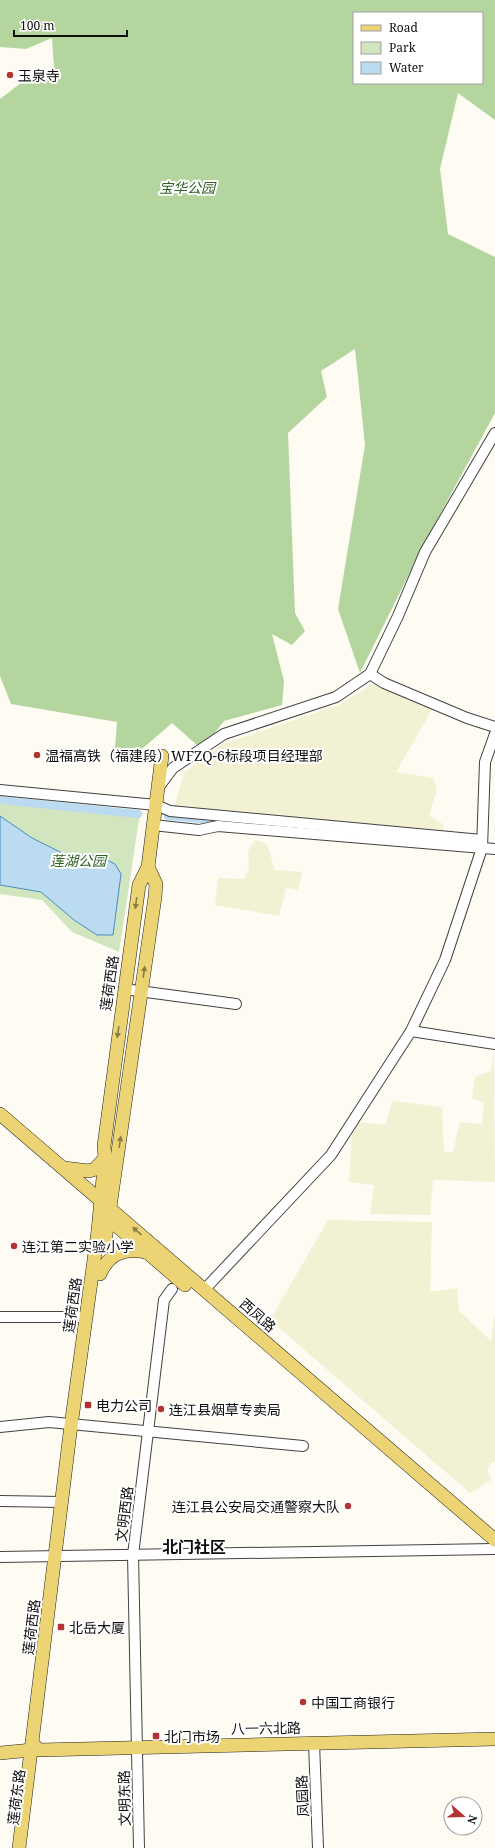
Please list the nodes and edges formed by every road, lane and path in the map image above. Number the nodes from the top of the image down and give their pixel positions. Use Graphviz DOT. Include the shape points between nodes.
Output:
graph roads {
  1 [pos="495,433"];
  2 [pos="370,674"];
  3 [pos="495,727"];
  4 [pos="495,734"];
  5 [pos="162,756"];
  6 [pos="158,788"];
  7 [pos="0,790"];
  8 [pos="156,805"];
  9 [pos="154,825"];
  10 [pos="482,844"];
  11 [pos="495,849"];
  12 [pos="148,867"];
  13 [pos="124,990"];
  14 [pos="141,992"];
  15 [pos="236,1004"];
  16 [pos="411,1031"];
  17 [pos="495,1044"];
  18 [pos="0,1114"];
  19 [pos="0,1125"];
  20 [pos="111,1158"];
  21 [pos="62,1168"];
  22 [pos="105,1210"];
  23 [pos="146,1252"];
  24 [pos="100,1274"];
  25 [pos="172,1289"];
  26 [pos="204,1290"];
  27 [pos="0,1317"];
  28 [pos="86,1317"];
  29 [pos="75,1425"];
  30 [pos="0,1426"];
  31 [pos="148,1432"];
  32 [pos="302,1446"];
  33 [pos="0,1501"];
  34 [pos="62,1502"];
  35 [pos="495,1547"];
  36 [pos="133,1555"];
  37 [pos="59,1556"];
  38 [pos="0,1557"];
  39 [pos="495,1739"];
  40 [pos="314,1743"];
  41 [pos="137,1747"];
  42 [pos="35,1750"];
  43 [pos="0,1753"];
  44 [pos="19,1848"];
  45 [pos="26,1848"];
  46 [pos="139,1848"];
  47 [pos="318,1848"];
  1 -- 2 [label="street" via="425,552"];
  2 -- 3 [label="street" via="384,683"];
  2 -- 6 [label="street" via="336,697 224,734 173,768"];
  4 -- 10 [label="street" via="485,762"];
  5 -- 6 [label="main road, 莲荷西路"];
  6 -- 8 [label="main road, 莲荷西路"];
  7 -- 8 [label="street"];
  8 -- 9 [label="main road, 莲荷西路"];
  8 -- 10 [label="street" via="170,811"];
  9 -- 10 [label="street" via="199,830 218,826"];
  9 -- 12 [label="main road, 莲荷西路"];
  10 -- 11 [label="street"];
  10 -- 16 [label="street" via="445,960"];
  12 -- 13 [label="main road, 莲荷西路, one-way" via="139,885"];
  14 -- 12 [label="main road, 莲荷西路, one-way" via="156,888"];
  13 -- 14 [label="street"];
  13 -- 20 [label="main road, 莲荷西路, one-way" via="104,1146"];
  14 -- 15 [label="street"];
  20 -- 14 [label="main road, 莲荷西路, one-way"];
  16 -- 17 [label="street"];
  16 -- 26 [label="street" via="331,1155"];
  18 -- 21 [label="main road, 西凤路"];
  19 -- 22 [label="main road, 西凤路"];
  20 -- 21 [label="main road" via="89,1171"];
  20 -- 22 [label="main road, 莲荷西路"];
  21 -- 22 [label="main road, 西凤路"];
  22 -- 23 [label="main road, 西凤路"];
  22 -- 24 [label="main road, 莲荷西路"];
  26 -- 22 [label="main road, 西凤路, one-way"];
  22 -- 28 [label="main road, 莲荷西路"];
  23 -- 24 [label="main road" via="129,1250 116,1254 104,1264"];
  23 -- 35 [label="main road, 西凤路"];
  24 -- 29 [label="main road, 莲荷西路"];
  25 -- 31 [label="street, 文明西路" via="164,1300"];
  26 -- 35 [label="main road, 西凤路"];
  27 -- 28 [label="street"];
  28 -- 29 [label="main road, 莲荷西路"];
  29 -- 30 [label="street" via="49,1422"];
  29 -- 31 [label="street"];
  29 -- 34 [label="main road, 莲荷西路"];
  29 -- 37 [label="main road, 莲荷西路"];
  31 -- 32 [label="street"];
  31 -- 36 [label="street, 文明西路"];
  33 -- 34 [label="street"];
  34 -- 37 [label="main road, 莲荷西路"];
  35 -- 36 [label="street"];
  36 -- 37 [label="street"];
  36 -- 41 [label="street, 文明西路"];
  37 -- 38 [label="street"];
  37 -- 42 [label="main road, 莲荷西路"];
  39 -- 40 [label="main road, 八一六北路"];
  40 -- 41 [label="main road, 八一六北路"];
  40 -- 47 [label="street, 凤园路"];
  41 -- 42 [label="main road, 八一六北路"];
  41 -- 46 [label="street, 文明东路"];
  42 -- 43 [label="main road, 八一六北路"];
  42 -- 44 [label="main road, 莲荷东路"];
  42 -- 45 [label="main road, 莲荷东路"];
}
